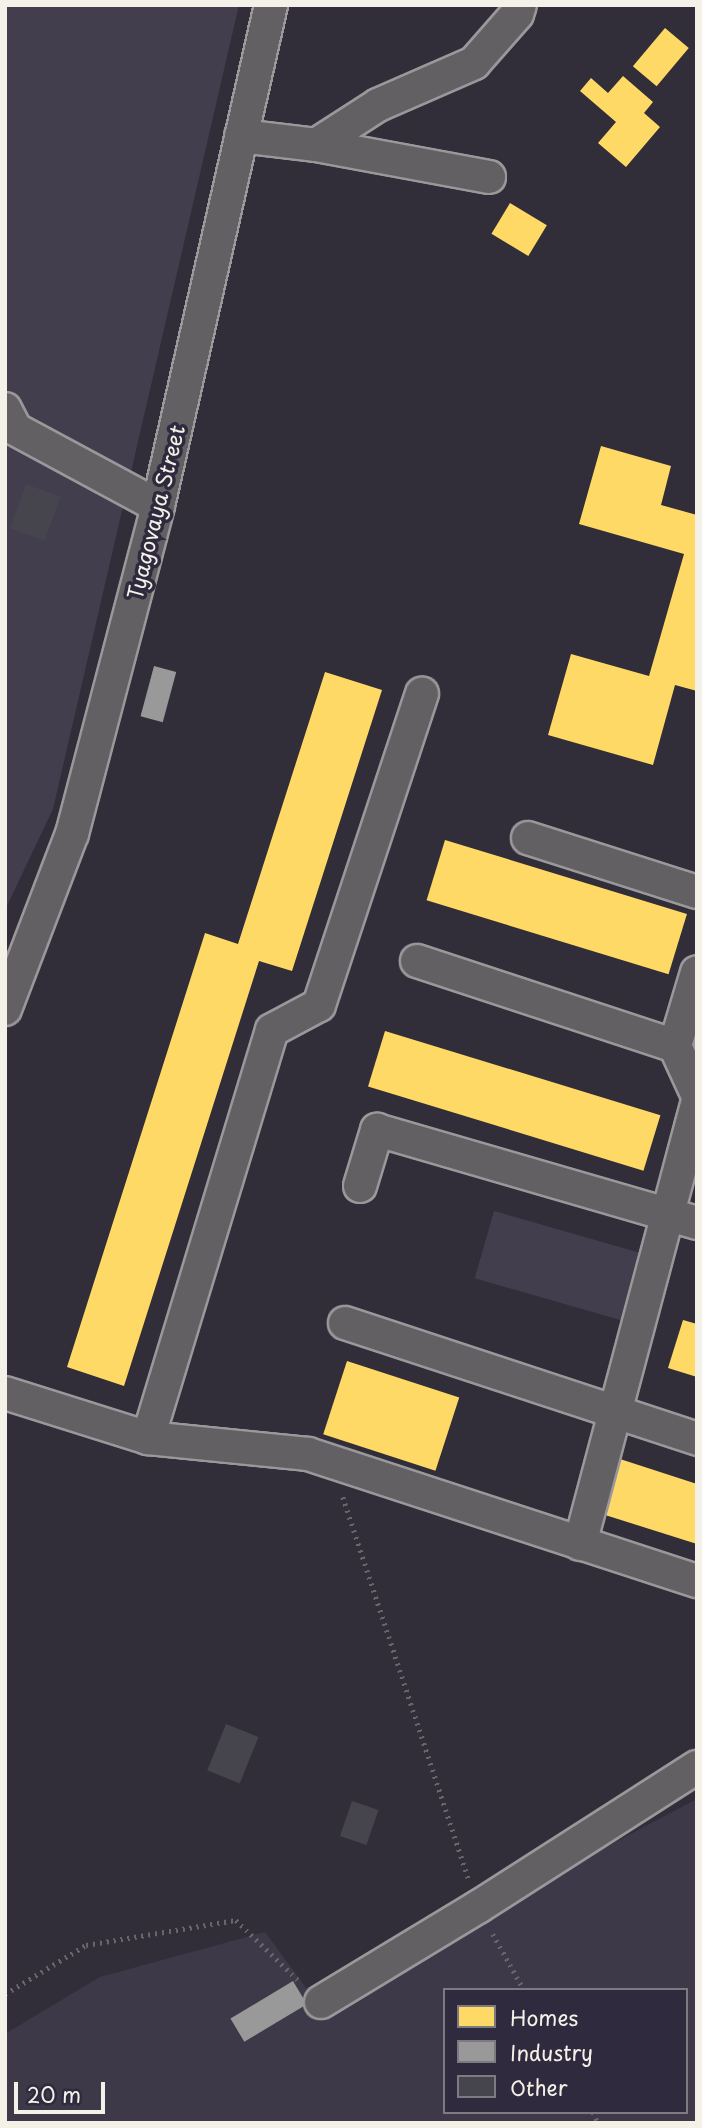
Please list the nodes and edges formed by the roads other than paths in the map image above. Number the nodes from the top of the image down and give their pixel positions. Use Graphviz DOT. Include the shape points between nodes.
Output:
graph roads {
  1 [pos="271,5"];
  2 [pos="520,5"];
  3 [pos="241,136"];
  4 [pos="316,145"];
  5 [pos="489,177"];
  6 [pos="8,425"];
  7 [pos="158,506"];
  8 [pos="422,694"];
  9 [pos="528,838"];
  10 [pos="697,892"];
  11 [pos="417,961"];
  12 [pos="697,972"];
  13 [pos="5,1009"];
  14 [pos="674,1046"];
  15 [pos="697,1094"];
  16 [pos="697,1104"];
  17 [pos="360,1186"];
  18 [pos="682,1219"];
  19 [pos="345,1323"];
  20 [pos="5,1393"];
  21 [pos="615,1411"];
  22 [pos="148,1438"];
  23 [pos="697,1439"];
  24 [pos="580,1544"];
  25 [pos="697,1581"];
  26 [pos="697,1767"];
  27 [pos="320,2002"];
  1 -- 3 [label="street, Tyagovaya Street"];
  2 -- 4 [label="street" via="474,63 378,105"];
  3 -- 4 [label="street"];
  3 -- 7 [label="street, Tyagovaya Street"];
  4 -- 5 [label="street"];
  6 -- 7 [label="street"];
  7 -- 13 [label="street, Tyagovaya Street" via="72,834"];
  8 -- 22 [label="street" via="319,1005 272,1030"];
  9 -- 10 [label="street"];
  11 -- 14 [label="street"];
  12 -- 14 [label="street"];
  14 -- 15 [label="street"];
  16 -- 18 [label="street"];
  17 -- 18 [label="street" via="377,1130"];
  18 -- 21 [label="street"];
  19 -- 21 [label="street"];
  20 -- 22 [label="street"];
  21 -- 23 [label="street"];
  21 -- 24 [label="street"];
  22 -- 24 [label="street" via="308,1454"];
  24 -- 25 [label="street"];
  26 -- 27 [label="street"];
}
